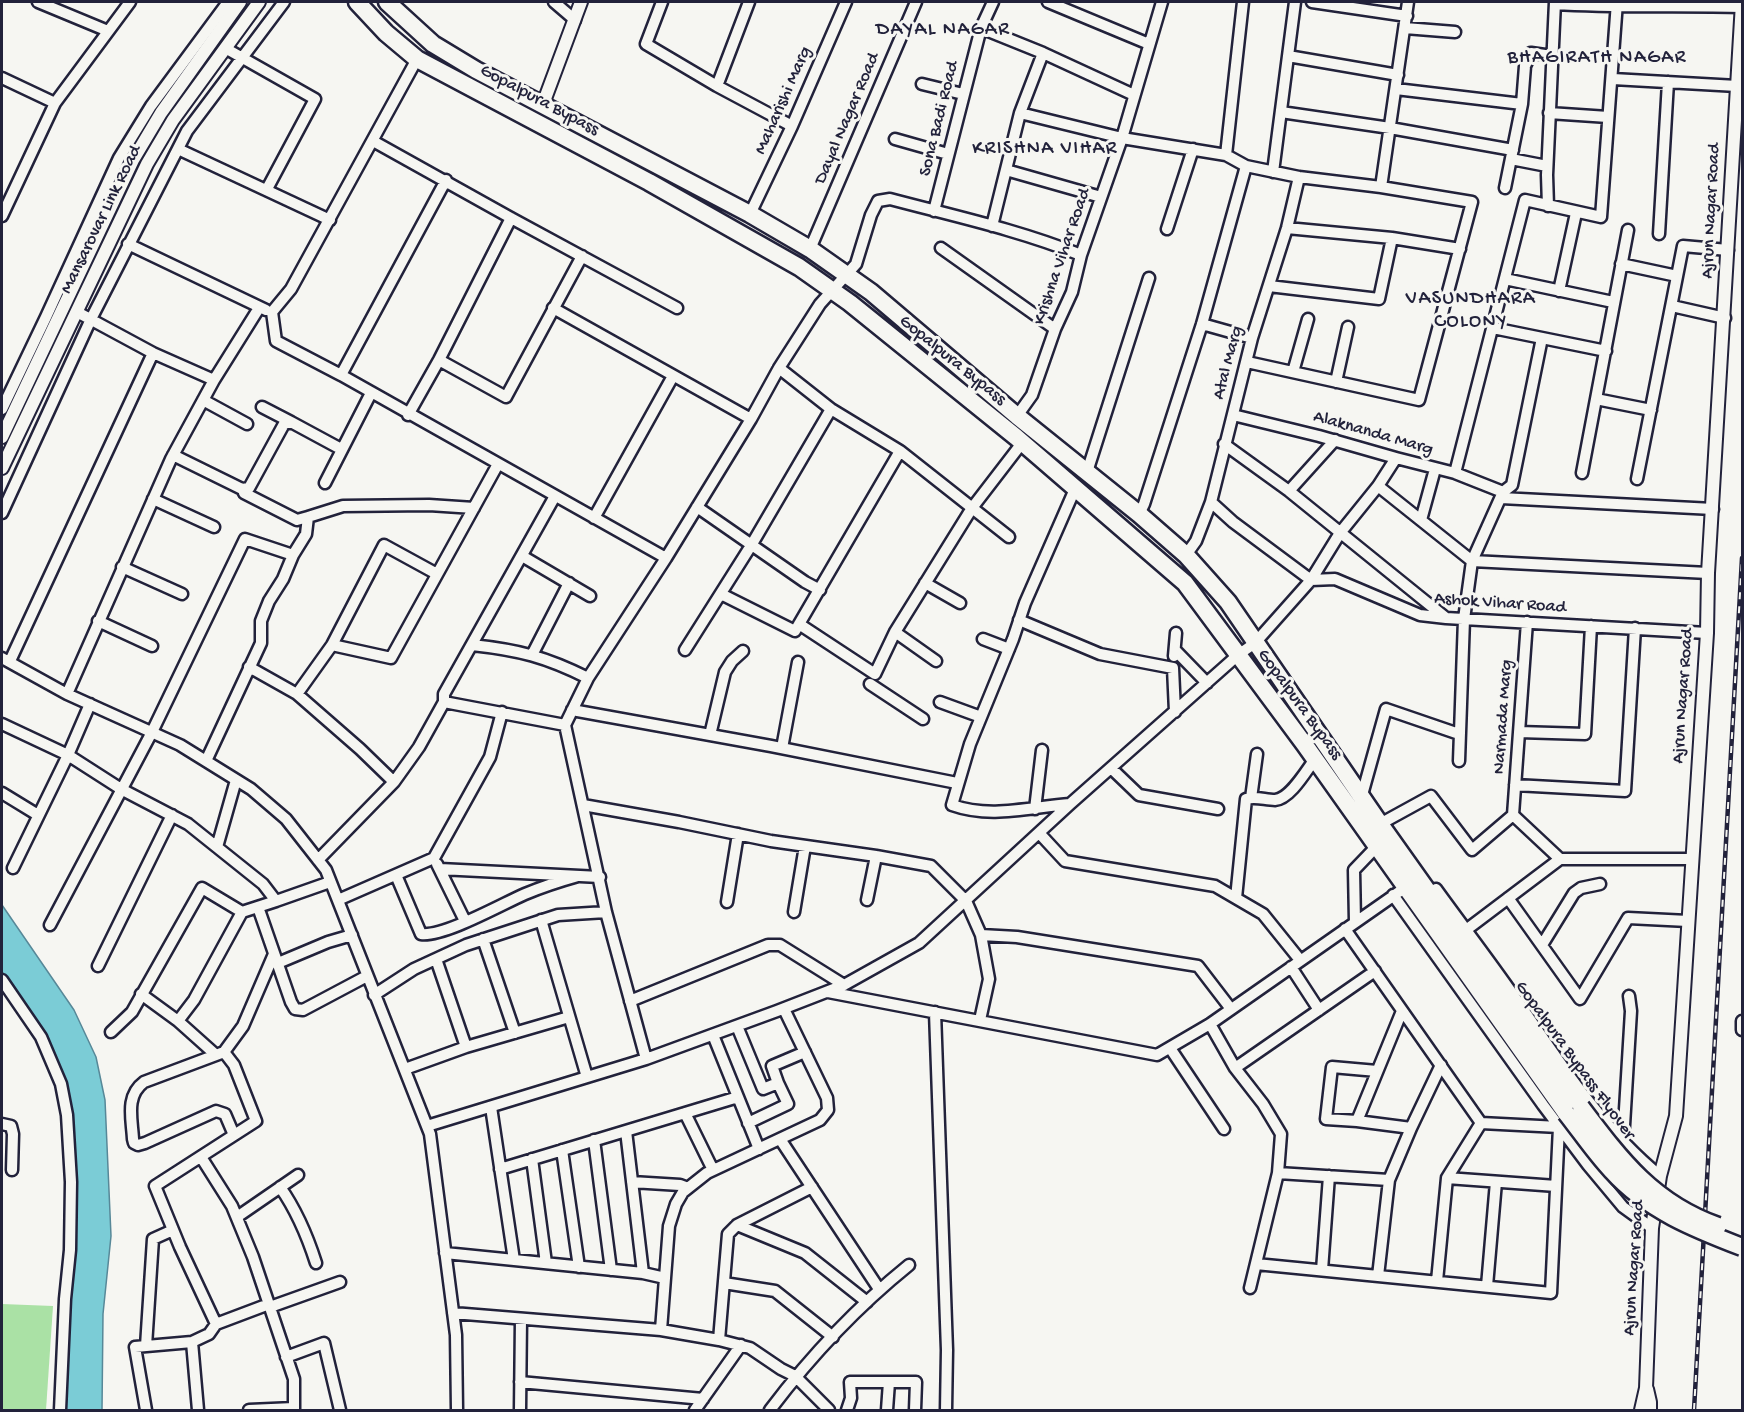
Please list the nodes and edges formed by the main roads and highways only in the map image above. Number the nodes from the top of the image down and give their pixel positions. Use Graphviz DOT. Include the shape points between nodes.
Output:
graph roads {
  1 [pos="357,2"];
  2 [pos="387,2"];
  3 [pos="1412,867"];
  4 [pos="1399,891"];
  5 [pos="1743,1235"];
  6 [pos="1743,1247"];
  1 -- 4 [label="main road, Gopalpura Bypass" via="417,59 650,182 799,267 850,303 1022,443 1185,583 1377,846"];
  2 -- 3 [label="main road, Gopalpura Bypass" via="433,44 476,70 810,249 871,292 1138,514 1186,555 1228,602"];
  3 -- 5 [label="main road, Gopalpura Bypass Flyover, bridge" via="1616,1153 1648,1187 1679,1208"];
  4 -- 6 [label="main road, Gopalpura Bypass Flyover, bridge" via="1417,903 1612,1172 1675,1220"];
}
